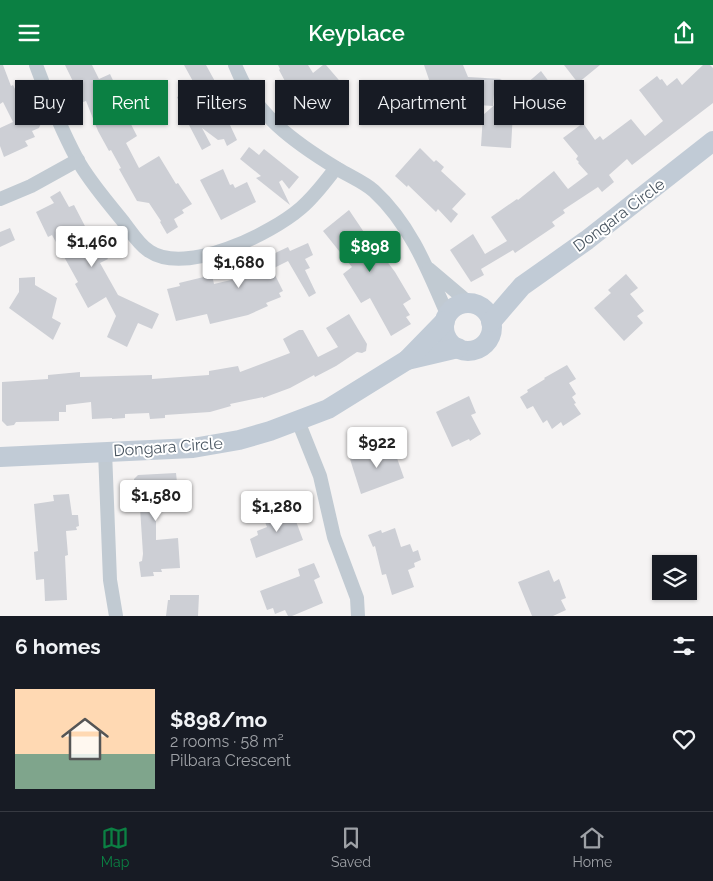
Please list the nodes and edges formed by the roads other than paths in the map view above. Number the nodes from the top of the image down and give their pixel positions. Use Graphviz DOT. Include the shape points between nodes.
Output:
graph roads {
  1 [pos="36,65"];
  2 [pos="235,65"];
  3 [pos="713,141"];
  4 [pos="78,160"];
  5 [pos="336,168"];
  6 [pos="0,199"];
  7 [pos="427,267"];
  8 [pos="522,287"];
  9 [pos="472,303"];
  10 [pos="446,318"];
  11 [pos="491,322"];
  12 [pos="458,348"];
  13 [pos="407,360"];
  14 [pos="298,421"];
  15 [pos="105,451"];
  16 [pos="0,457"];
  17 [pos="116,616"];
  18 [pos="358,616"];
  1 -- 4 [label="street"];
  2 -- 5 [label="street" via="251,97 270,120"];
  3 -- 8 [label="street, Dongara Circle"];
  4 -- 5 [label="street" via="147,251 171,260 214,253 258,236 300,208"];
  4 -- 6 [label="street"];
  5 -- 7 [label="street" via="372,189 395,212"];
  7 -- 9 [label="street"];
  7 -- 10 [label="street"];
  8 -- 9 [label="street, Dongara Circle"];
  8 -- 11 [label="street, Dongara Circle"];
  9 -- 10 [label="street" via="455,306"];
  9 -- 11 [label="street" via="483,308"];
  10 -- 12 [label="street" via="448,340"];
  10 -- 13 [label="street, Dongara Circle"];
  11 -- 12 [label="street" via="490,336 485,344 471,351"];
  12 -- 13 [label="street, Dongara Circle"];
  13 -- 14 [label="street, Dongara Circle" via="328,409"];
  14 -- 15 [label="street, Dongara Circle" via="239,440 193,448"];
  14 -- 18 [label="street" via="320,476 334,537 357,598"];
  15 -- 16 [label="street, Dongara Circle"];
  15 -- 17 [label="street" via="110,580"];
}
